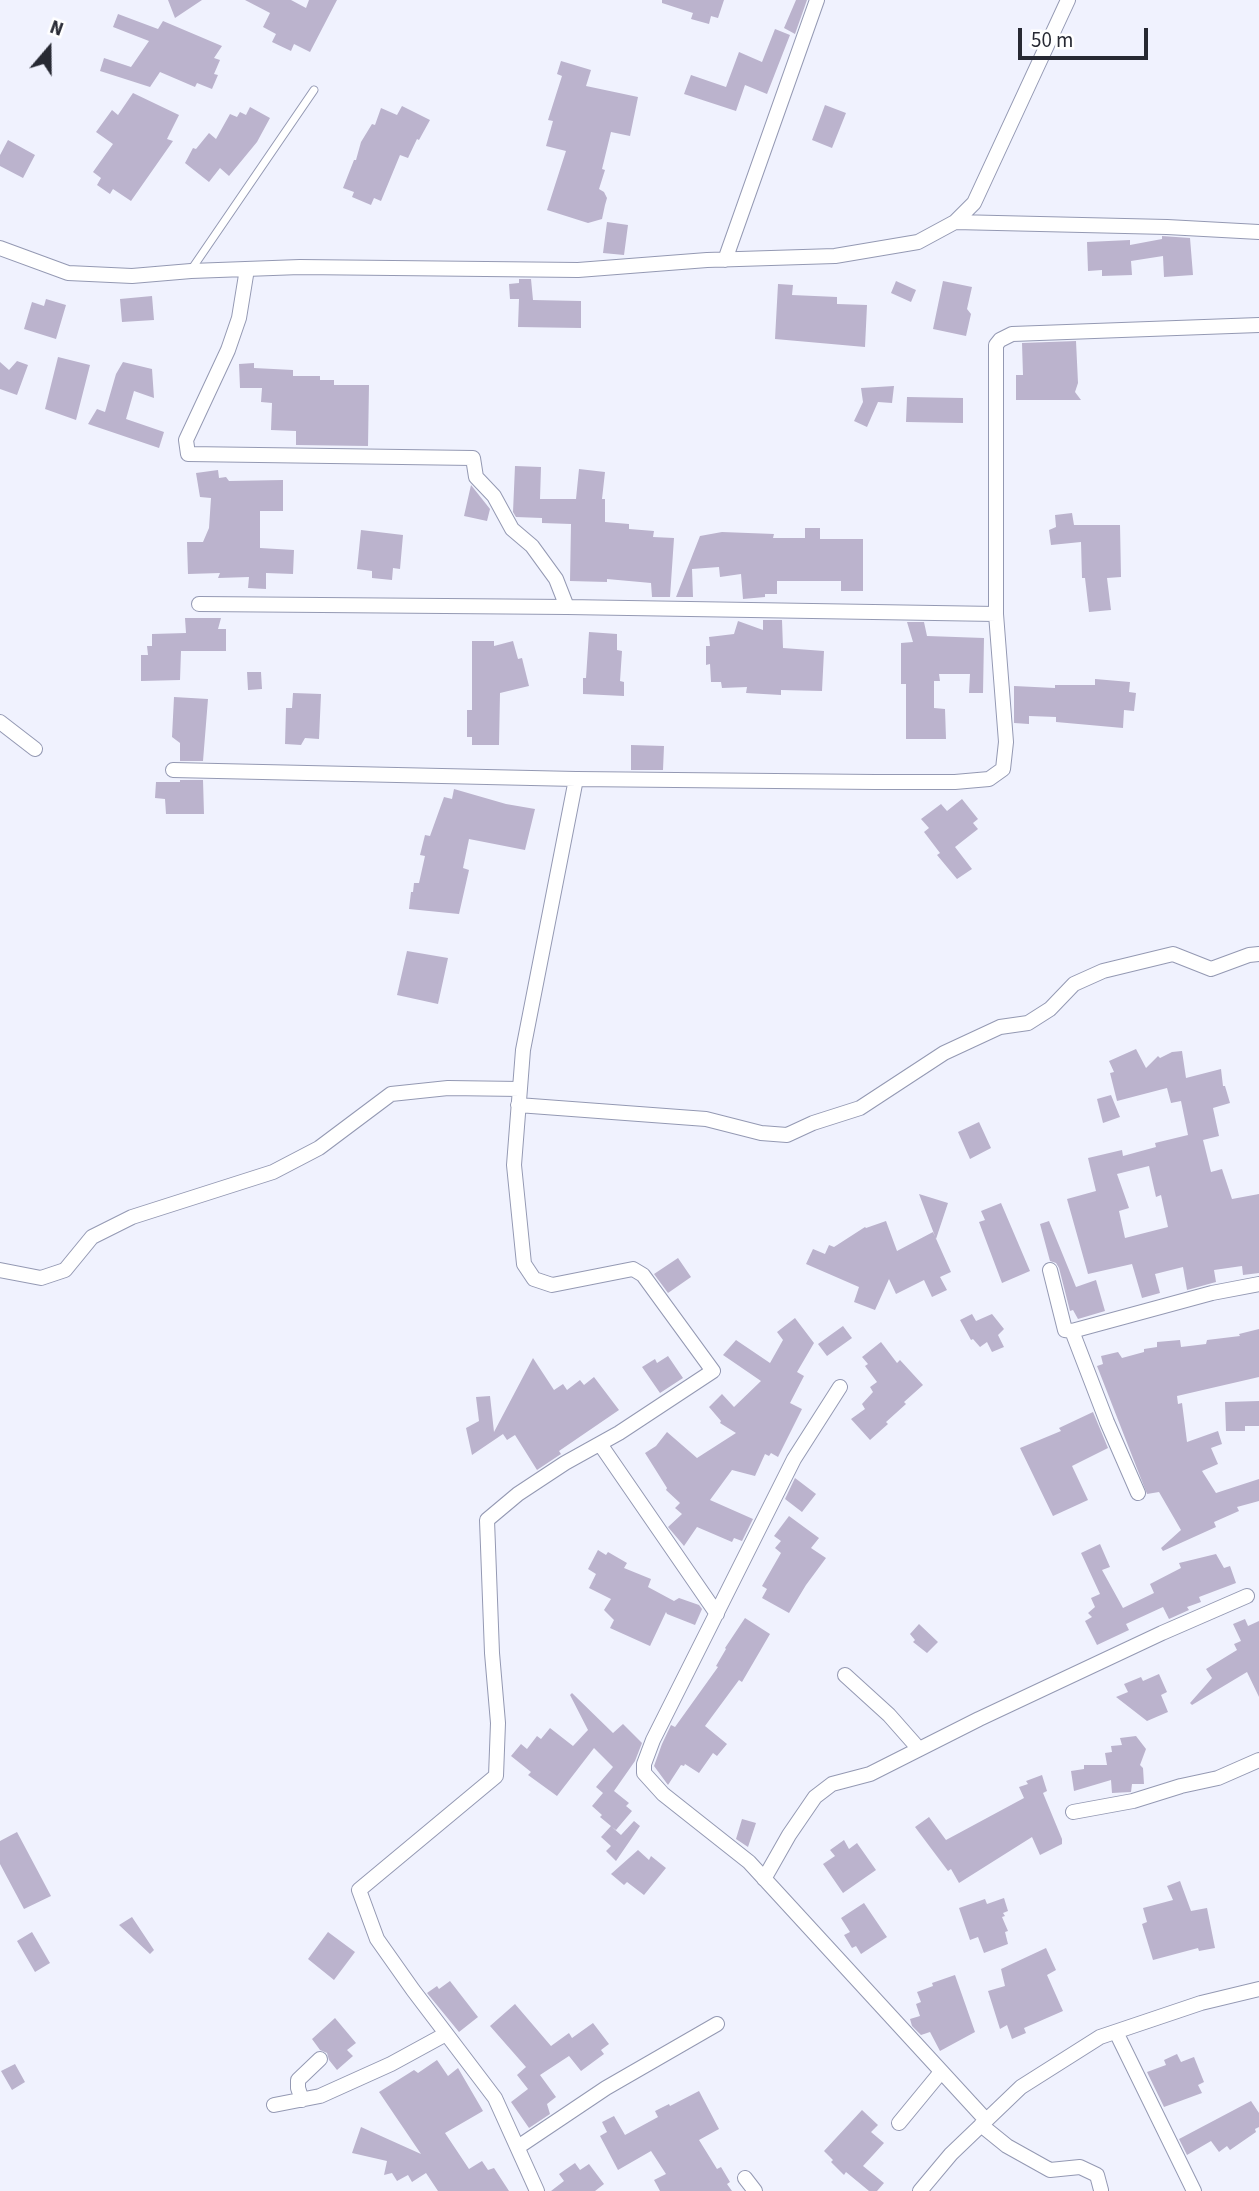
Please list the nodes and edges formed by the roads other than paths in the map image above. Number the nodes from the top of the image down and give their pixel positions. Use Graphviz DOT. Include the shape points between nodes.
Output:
graph roads {
  1 [pos="817,0"];
  2 [pos="1068,0"];
  3 [pos="314,90"];
  4 [pos="955,222"];
  5 [pos="1259,232"];
  6 [pos="0,248"];
  7 [pos="725,260"];
  8 [pos="247,269"];
  9 [pos="191,271"];
  10 [pos="1259,325"];
  11 [pos="199,604"];
  12 [pos="567,607"];
  13 [pos="996,614"];
  14 [pos="0,722"];
  15 [pos="35,749"];
  16 [pos="173,770"];
  17 [pos="576,779"];
  18 [pos="1259,954"];
  19 [pos="520,1089"];
  20 [pos="519,1105"];
  21 [pos="0,1270"];
  22 [pos="1050,1270"];
  23 [pos="1259,1284"];
  24 [pos="1072,1331"];
  25 [pos="840,1387"];
  26 [pos="600,1444"];
  27 [pos="1138,1493"];
  28 [pos="1247,1596"];
  29 [pos="717,1614"];
  30 [pos="845,1675"];
  31 [pos="919,1749"];
  32 [pos="1259,1760"];
  33 [pos="1073,1812"];
  34 [pos="764,1880"];
  35 [pos="1259,1989"];
  36 [pos="718,2024"];
  37 [pos="1116,2032"];
  38 [pos="446,2034"];
  39 [pos="320,2059"];
  40 [pos="942,2072"];
  41 [pos="302,2100"];
  42 [pos="274,2105"];
  43 [pos="899,2123"];
  44 [pos="984,2123"];
  45 [pos="518,2147"];
  46 [pos="745,2178"];
  47 [pos="1101,2189"];
  48 [pos="537,2191"];
  49 [pos="755,2191"];
  50 [pos="920,2191"];
  51 [pos="1194,2191"];
  1 -- 7 [label="street"];
  2 -- 4 [label="street" via="974,203"];
  3 -- 9 [label="lane"];
  4 -- 5 [label="street"];
  4 -- 7 [label="street" via="918,242 847,254"];
  6 -- 9 [label="street" via="68,273 132,276"];
  7 -- 8 [label="street" via="578,270"];
  8 -- 9 [label="street"];
  8 -- 12 [label="street" via="239,318 186,440 188,454 473,458 476,477 494,496 512,529 532,546 556,579"];
  10 -- 13 [label="street" via="1012,334 1000,340 994,354"];
  11 -- 12 [label="street"];
  12 -- 13 [label="street"];
  13 -- 17 [label="street" via="1006,742 1003,769 989,779"];
  14 -- 15 [label="street"];
  16 -- 17 [label="street"];
  17 -- 19 [label="street" via="523,1050"];
  18 -- 20 [label="street" via="1211,969 1173,954 1103,971 1074,984 1050,1009 1028,1023 1000,1027 944,1053 860,1108 787,1135 706,1119"];
  19 -- 20 [label="street"];
  19 -- 21 [label="street" via="448,1088 391,1094 319,1148 273,1172 132,1217 92,1237 65,1269 41,1278"];
  20 -- 26 [label="street" via="514,1165 524,1264 534,1279 551,1285 633,1269 643,1275 713,1371"];
  22 -- 24 [label="street" via="1065,1330"];
  23 -- 24 [label="street"];
  24 -- 27 [label="street"];
  25 -- 29 [label="street" via="794,1459"];
  26 -- 29 [label="street"];
  26 -- 38 [label="street" via="518,1494 488,1520 498,1723 496,1776 359,1890 377,1939"];
  28 -- 31 [label="street"];
  29 -- 34 [label="street" via="653,1740 644,1773"];
  30 -- 31 [label="street"];
  31 -- 34 [label="street" via="870,1774 832,1784 815,1797"];
  32 -- 33 [label="street" via="1219,1778"];
  34 -- 40 [label="street"];
  35 -- 37 [label="street"];
  36 -- 45 [label="street" via="606,2088"];
  37 -- 44 [label="street" via="1100,2037 1021,2087"];
  37 -- 51 [label="street"];
  38 -- 41 [label="street" via="344,2086"];
  38 -- 45 [label="street" via="495,2098"];
  39 -- 41 [label="street" via="298,2080"];
  40 -- 43 [label="street"];
  40 -- 44 [label="street"];
  41 -- 42 [label="street"];
  44 -- 47 [label="street" via="1007,2146 1050,2170 1080,2167 1097,2175"];
  44 -- 50 [label="street"];
  45 -- 48 [label="street"];
  46 -- 49 [label="street"];
}
